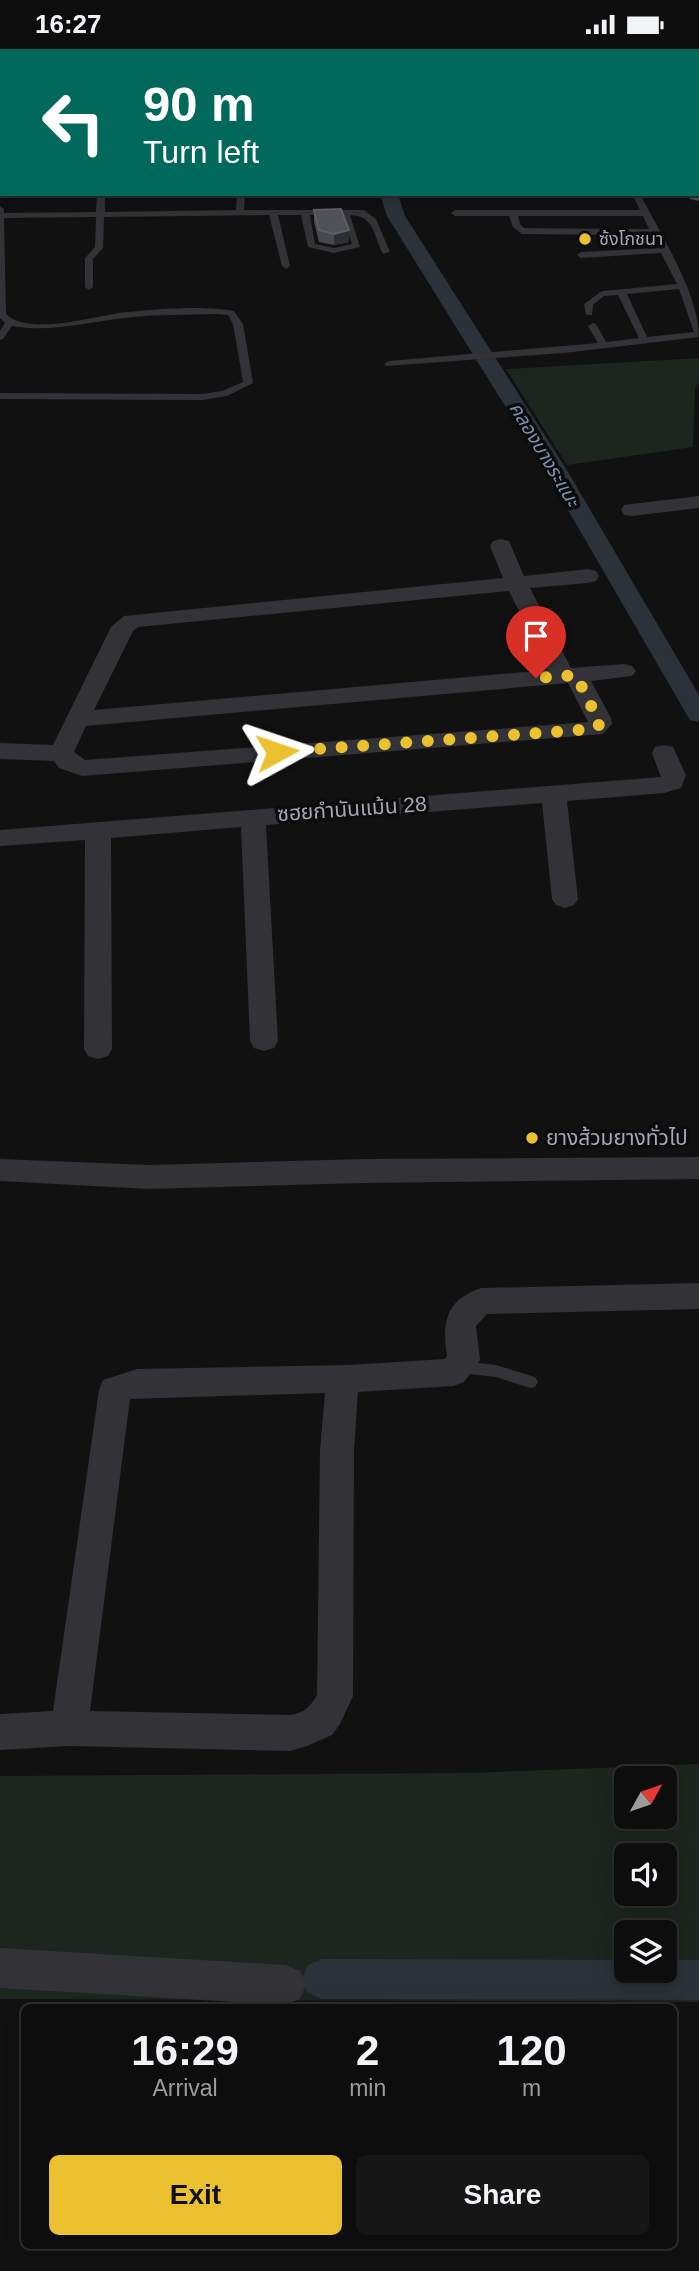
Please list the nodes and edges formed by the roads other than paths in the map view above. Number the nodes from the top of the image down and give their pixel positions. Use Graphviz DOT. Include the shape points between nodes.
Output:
graph roads {
  1 [pos="101,196"];
  2 [pos="241,196"];
  3 [pos="637,196"];
  4 [pos="1,212"];
  5 [pos="240,212"];
  6 [pos="273,212"];
  7 [pos="345,212"];
  8 [pos="305,213"];
  9 [pos="455,213"];
  10 [pos="513,213"];
  11 [pos="645,213"];
  12 [pos="100,215"];
  13 [pos="610,232"];
  14 [pos="628,232"];
  15 [pos="654,232"];
  16 [pos="663,250"];
  17 [pos="386,252"];
  18 [pos="581,255"];
  19 [pos="286,266"];
  20 [pos="682,286"];
  21 [pos="89,287"];
  22 [pos="621,292"];
  23 [pos="589,313"];
  24 [pos="10,323"];
  25 [pos="593,326"];
  26 [pos="0,337"];
  27 [pos="644,341"];
  28 [pos="603,345"];
  29 [pos="389,364"];
  30 [pos="0,396"];
  31 [pos="699,502"];
  32 [pos="632,510"];
  33 [pos="500,546"];
  34 [pos="588,576"];
  35 [pos="516,583"];
  36 [pos="624,671"];
  37 [pos="570,675"];
  38 [pos="79,719"];
  39 [pos="0,751"];
  40 [pos="61,753"];
  41 [pos="664,753"];
  42 [pos="554,794"];
  43 [pos="253,817"];
  44 [pos="98,829"];
  45 [pos="0,838"];
  46 [pos="565,899"];
  47 [pos="264,1041"];
  48 [pos="98,1049"];
  49 [pos="699,1168"];
  50 [pos="0,1170"];
  51 [pos="699,1296"];
  52 [pos="460,1367"];
  53 [pos="348,1379"];
  54 [pos="530,1383"];
  55 [pos="69,1728"];
  56 [pos="0,1732"];
  57 [pos="0,1968"];
  58 [pos="286,1985"];
  1 -- 12 [label="lane"];
  2 -- 5 [label="lane"];
  3 -- 11 [label="lane"];
  4 -- 12 [label="lane"];
  4 -- 24 [label="lane" via="2,315"];
  5 -- 6 [label="lane"];
  5 -- 12 [label="lane"];
  6 -- 8 [label="lane"];
  6 -- 19 [label="lane"];
  7 -- 8 [label="lane"];
  7 -- 8 [label="lane" via="357,245 323,251 311,245"];
  7 -- 17 [label="lane" via="364,213 372,219"];
  9 -- 10 [label="lane"];
  10 -- 11 [label="lane"];
  10 -- 13 [label="lane" via="522,231"];
  11 -- 15 [label="lane"];
  12 -- 21 [label="lane" via="99,248 89,258"];
  14 -- 15 [label="lane"];
  15 -- 16 [label="lane"];
  16 -- 18 [label="lane"];
  16 -- 20 [label="lane"];
  20 -- 22 [label="lane"];
  20 -- 27 [label="lane" via="699,334"];
  22 -- 23 [label="lane" via="593,298"];
  22 -- 27 [label="lane"];
  24 -- 26 [label="lane"];
  24 -- 30 [label="lane" via="31,327 126,315 230,313 238,324 248,383 224,394 202,397"];
  25 -- 28 [label="lane"];
  27 -- 28 [label="lane"];
  28 -- 29 [label="lane"];
  31 -- 32 [label="street"];
  33 -- 35 [label="street"];
  34 -- 35 [label="street"];
  35 -- 37 [label="street"];
  35 -- 38 [label="street" via="132,621 122,627"];
  36 -- 37 [label="street"];
  37 -- 38 [label="street"];
  37 -- 40 [label="street" via="599,718 594,729 82,768"];
  38 -- 40 [label="street"];
  39 -- 40 [label="street"];
  41 -- 42 [label="street, ซฮยกำนันแม้น 28" via="674,775 672,782 664,785"];
  42 -- 43 [label="street, ซฮยกำนันแม้น 28"];
  42 -- 46 [label="street"];
  43 -- 44 [label="street, ซฮยกำนันแม้น 28"];
  43 -- 47 [label="street"];
  44 -- 45 [label="street, ซฮยกำนันแม้น 28"];
  44 -- 48 [label="street"];
  49 -- 50 [label="street" via="149,1177"];
  51 -- 52 [label="street" via="481,1301 465,1310 460,1326 464,1360"];
  52 -- 53 [label="street"];
  52 -- 54 [label="lane" via="496,1371"];
  53 -- 55 [label="street" via="137,1383 115,1390"];
  53 -- 55 [label="street" via="342,1386 337,1450 335,1696 325,1719 308,1730 290,1733"];
  55 -- 56 [label="street"];
  57 -- 58 [label="street"];
}
